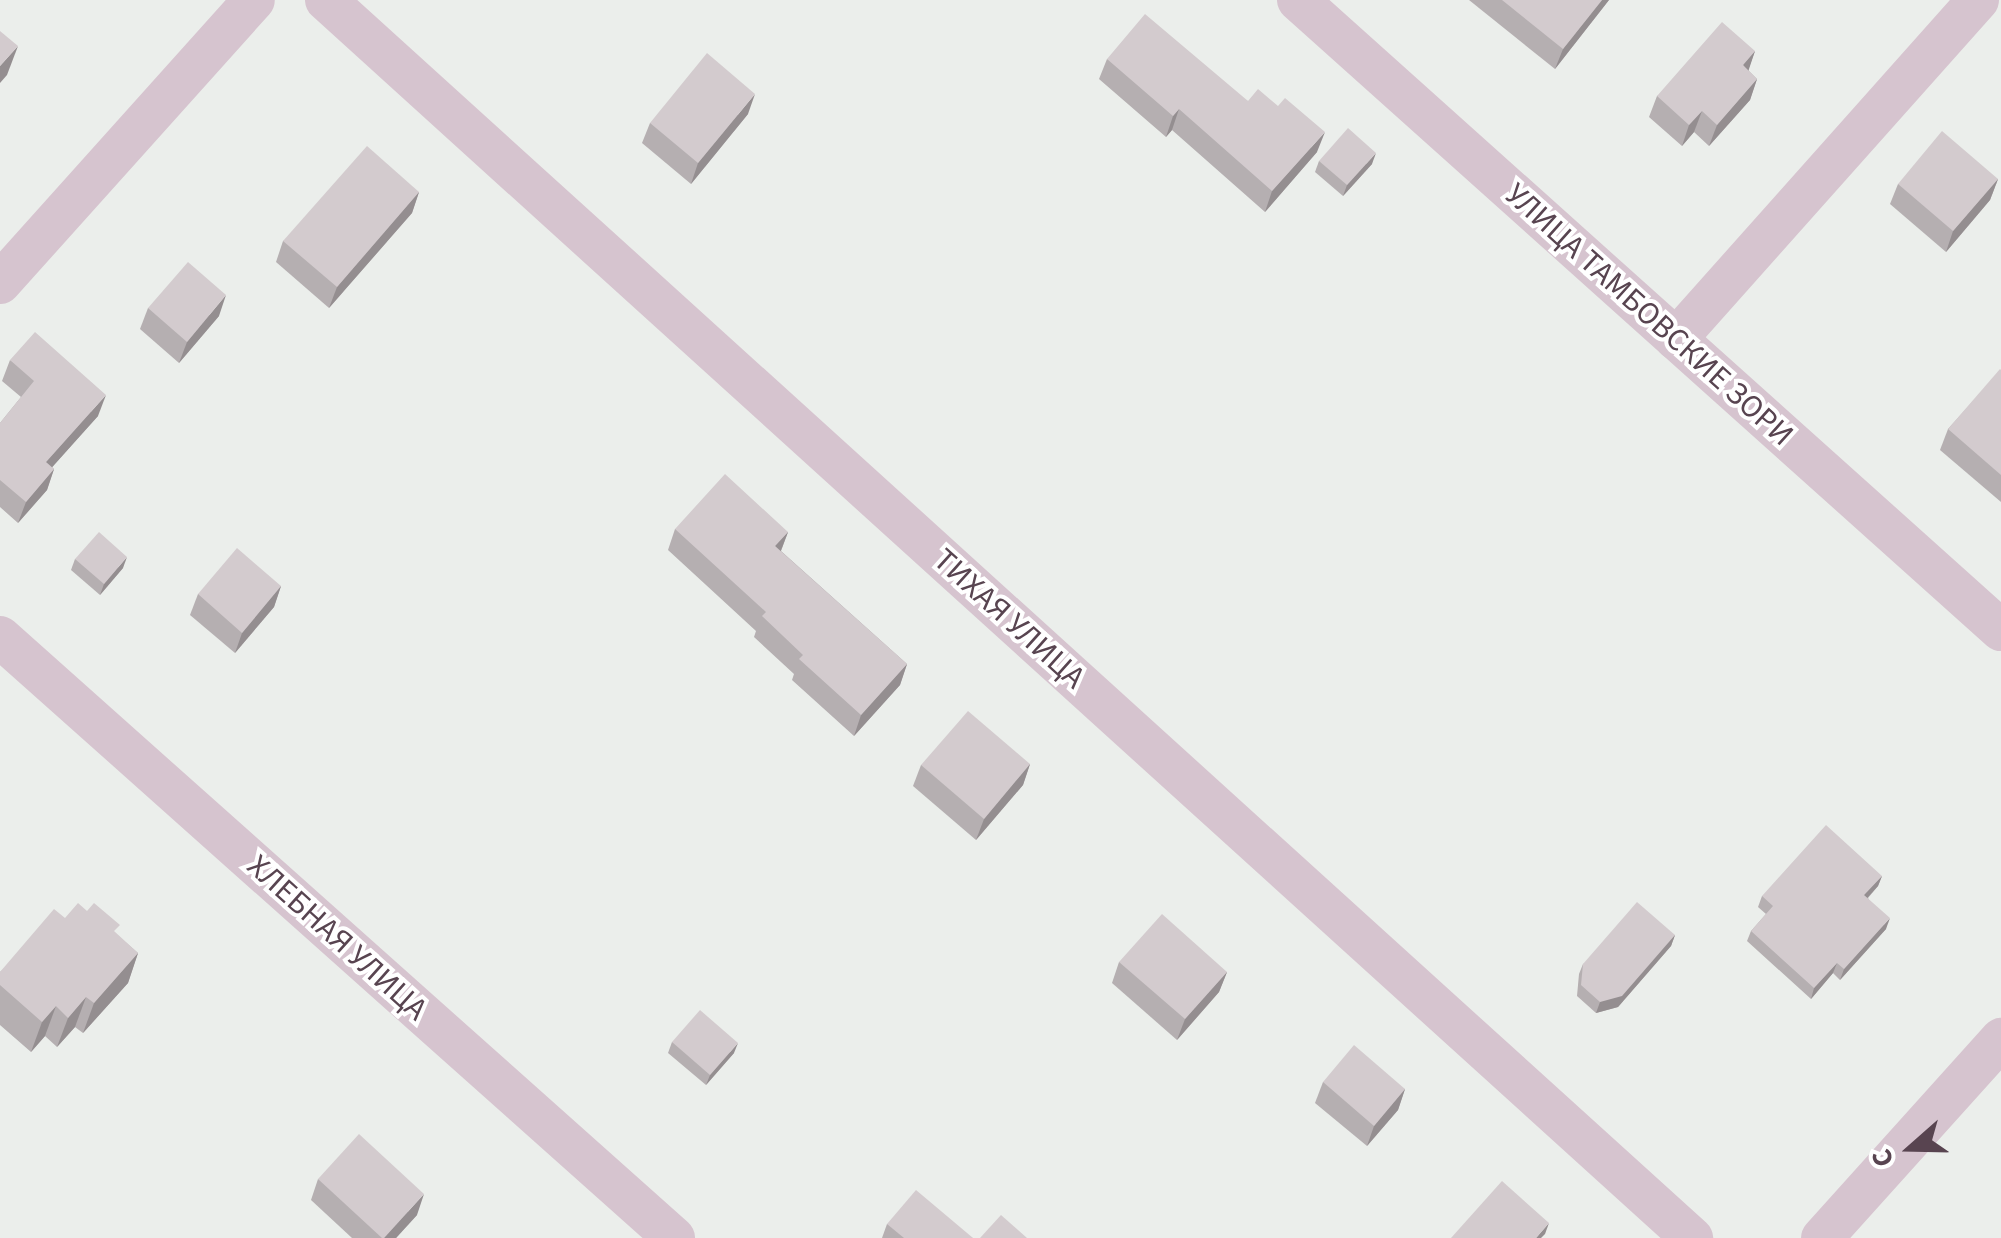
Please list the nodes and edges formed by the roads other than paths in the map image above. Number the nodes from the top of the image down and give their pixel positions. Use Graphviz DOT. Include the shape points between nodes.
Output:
graph roads {
  1 [pos="254,0"];
  2 [pos="326,0"];
  3 [pos="1298,0"];
  4 [pos="1978,0"];
  5 [pos="0,283"];
  6 [pos="1676,339"];
  7 [pos="2001,630"];
  8 [pos="0,637"];
  9 [pos="2001,1039"];
  10 [pos="674,1238"];
  11 [pos="1692,1238"];
  12 [pos="1822,1238"];
  1 -- 5 [label="street"];
  2 -- 11 [label="street, ТИХАЯ УЛИЦА"];
  3 -- 6 [label="street, УЛИЦА ТАМБОВСКИЕ ЗОРИ"];
  4 -- 6 [label="street"];
  6 -- 7 [label="street, УЛИЦА ТАМБОВСКИЕ ЗОРИ"];
  8 -- 10 [label="street, ХЛЕБНАЯ УЛИЦА"];
  9 -- 12 [label="street"];
}
